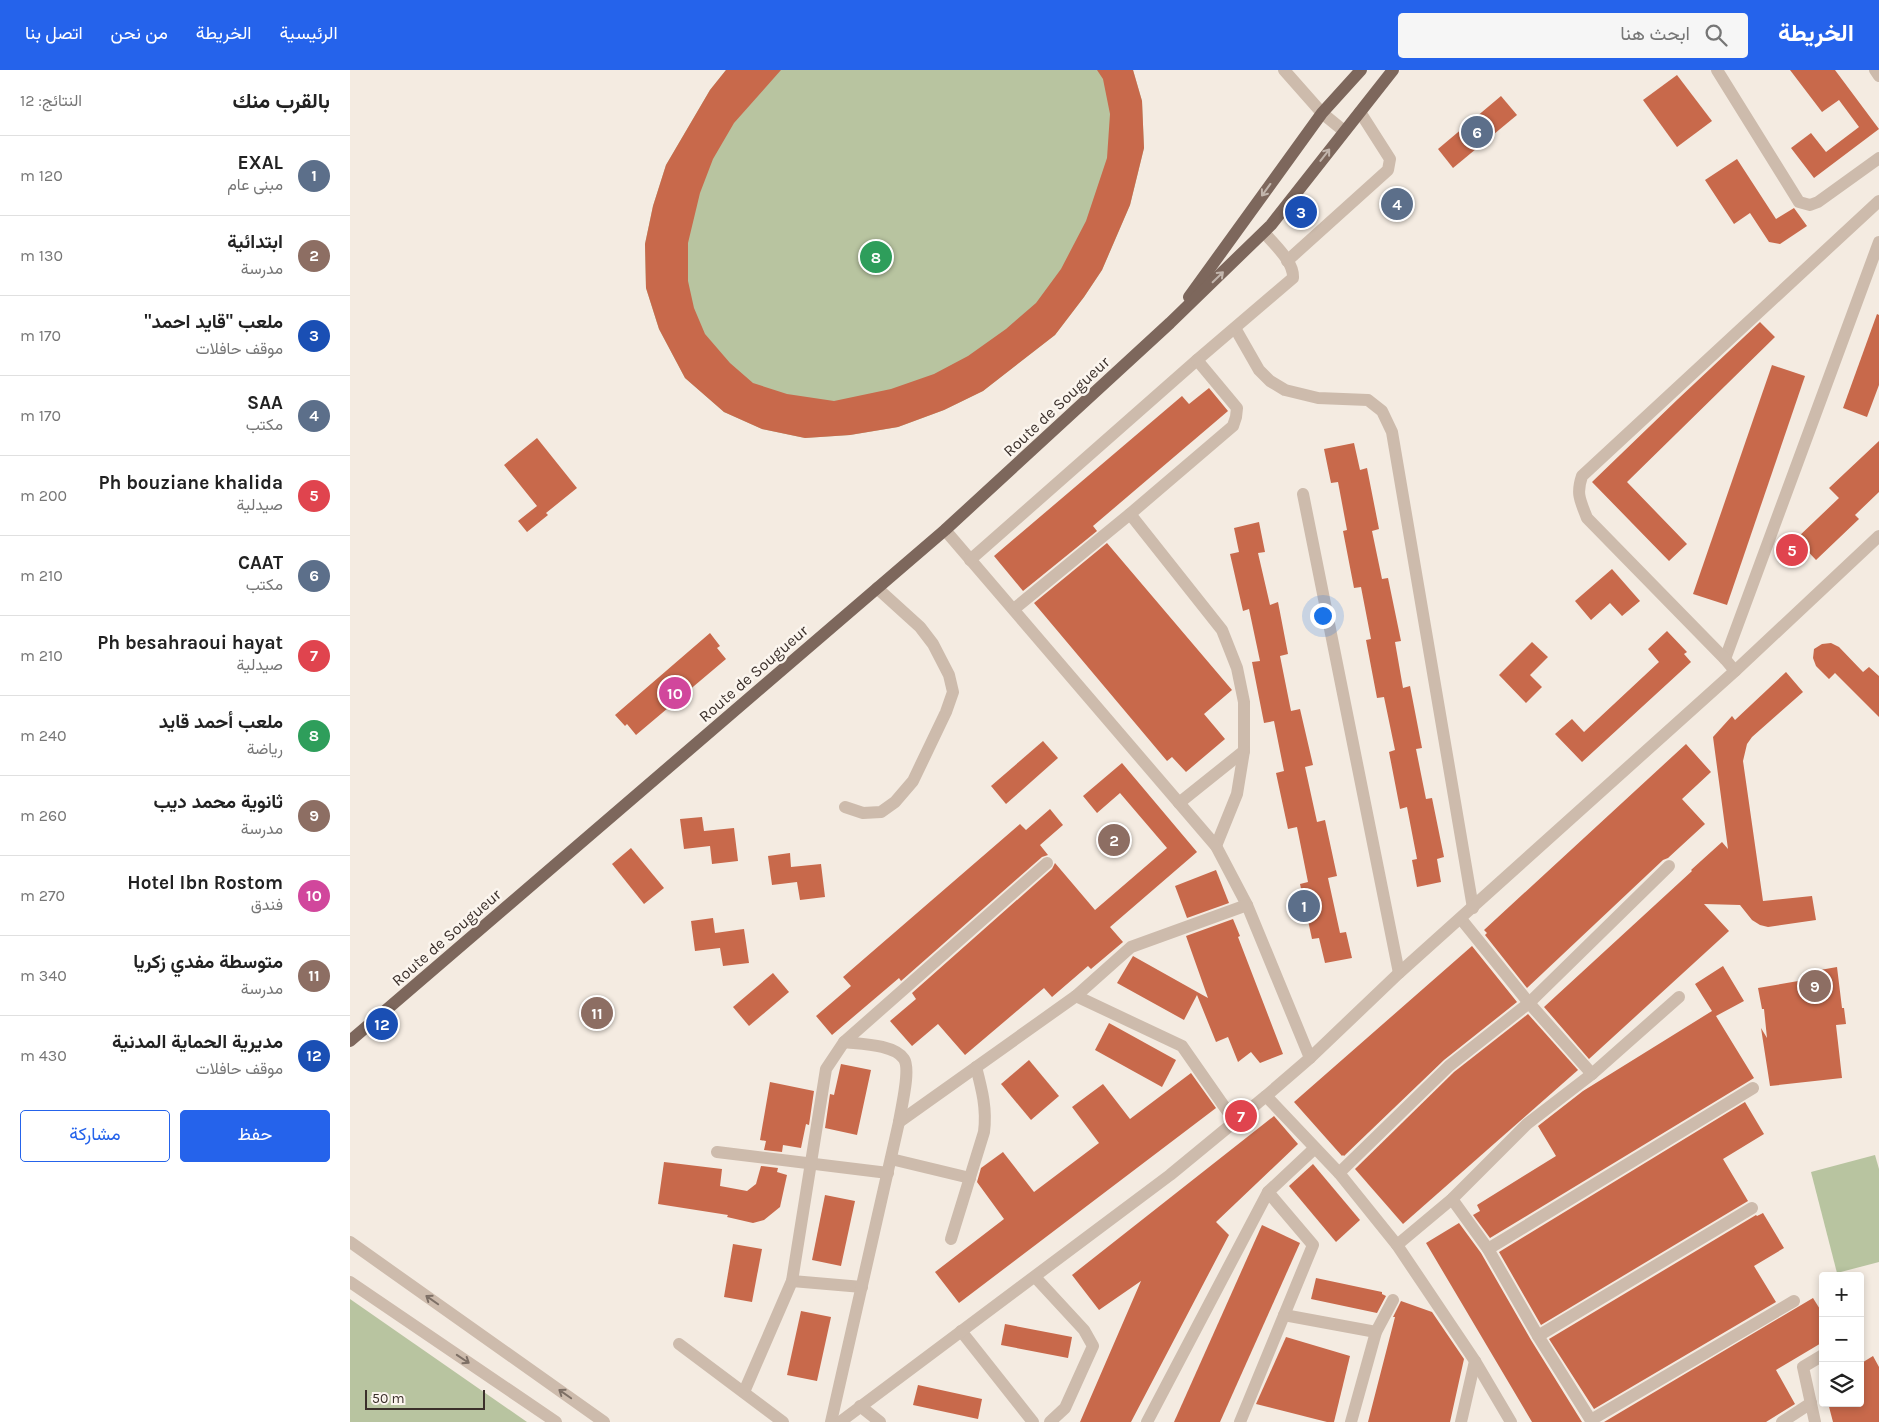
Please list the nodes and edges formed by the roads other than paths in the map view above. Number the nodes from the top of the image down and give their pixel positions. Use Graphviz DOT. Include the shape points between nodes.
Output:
graph roads {
  1 [pos="1284,70"];
  2 [pos="1361,70"];
  3 [pos="1394,70"];
  4 [pos="1717,70"];
  5 [pos="1875,70"];
  6 [pos="1879,76"];
  7 [pos="1360,112"];
  8 [pos="1322,113"];
  9 [pos="1344,131"];
  10 [pos="1879,158"];
  11 [pos="1879,201"];
  12 [pos="1264,232"];
  13 [pos="1879,242"];
  14 [pos="1287,260"];
  15 [pos="1170,323"];
  16 [pos="1235,328"];
  17 [pos="1197,360"];
  18 [pos="1303,494"];
  19 [pos="1130,514"];
  20 [pos="945,530"];
  21 [pos="1879,536"];
  22 [pos="970,560"];
  23 [pos="877,588"];
  24 [pos="1014,608"];
  25 [pos="1726,659"];
  26 [pos="1735,671"];
  27 [pos="1244,751"];
  28 [pos="1179,804"];
  29 [pos="845,807"];
  30 [pos="1216,846"];
  31 [pos="1047,863"];
  32 [pos="1669,866"];
  33 [pos="1247,904"];
  34 [pos="1473,908"];
  35 [pos="1461,919"];
  36 [pos="1399,973"];
  37 [pos="1076,996"];
  38 [pos="1679,997"];
  39 [pos="1529,1003"];
  40 [pos="350,1041"];
  41 [pos="844,1042"];
  42 [pos="1310,1058"];
  43 [pos="976,1067"];
  44 [pos="1592,1074"];
  45 [pos="1753,1088"];
  46 [pos="1266,1096"];
  47 [pos="899,1122"];
  48 [pos="1235,1122"];
  49 [pos="1315,1148"];
  50 [pos="717,1152"];
  51 [pos="891,1159"];
  52 [pos="811,1164"];
  53 [pos="888,1173"];
  54 [pos="1338,1173"];
  55 [pos="970,1178"];
  56 [pos="1268,1192"];
  57 [pos="1452,1199"];
  58 [pos="1752,1208"];
  59 [pos="951,1239"];
  60 [pos="350,1242"];
  61 [pos="1397,1245"];
  62 [pos="1488,1249"];
  63 [pos="1035,1277"];
  64 [pos="792,1281"];
  65 [pos="350,1282"];
  66 [pos="862,1287"];
  67 [pos="1393,1300"];
  68 [pos="1794,1301"];
  69 [pos="1284,1315"];
  70 [pos="961,1330"];
  71 [pos="1376,1332"];
  72 [pos="1538,1336"];
  73 [pos="680,1344"];
  74 [pos="1819,1357"];
  75 [pos="1475,1361"];
  76 [pos="744,1392"];
  77 [pos="1811,1403"];
  78 [pos="860,1406"];
  79 [pos="1592,1421"];
  80 [pos="556,1422"];
  81 [pos="604,1422"];
  82 [pos="783,1422"];
  83 [pos="831,1422"];
  84 [pos="840,1422"];
  85 [pos="880,1422"];
  86 [pos="1033,1422"];
  87 [pos="1050,1422"];
  88 [pos="1147,1422"];
  89 [pos="1240,1422"];
  90 [pos="1351,1422"];
  91 [pos="1461,1422"];
  92 [pos="1511,1422"];
  93 [pos="1782,1422"];
  94 [pos="1815,1422"];
  1 -- 8 [label="street"];
  2 -- 8 [label="main road"];
  3 -- 7 [label="main road"];
  4 -- 10 [label="street" via="1799,202 1810,205 1818,202"];
  5 -- 6 [label="street"];
  7 -- 9 [label="main road"];
  7 -- 14 [label="street" via="1390,159 1388,170"];
  8 -- 9 [label="street"];
  8 -- 15 [label="main road, one-way"];
  12 -- 9 [label="main road, one-way"];
  11 -- 25 [label="street" via="1582,476 1578,488 1587,518"];
  12 -- 14 [label="street"];
  15 -- 12 [label="main road, one-way"];
  13 -- 25 [label="street"];
  14 -- 16 [label="street" via="1294,270 1294,278"];
  15 -- 20 [label="main road, Route de Sougueur"];
  16 -- 17 [label="street"];
  16 -- 34 [label="street" via="1259,370 1270,381 1285,390 1318,398 1368,400 1382,411 1392,432"];
  17 -- 19 [label="street" via="1237,408 1233,426"];
  17 -- 22 [label="street"];
  18 -- 36 [label="street"];
  19 -- 24 [label="street"];
  19 -- 27 [label="street" via="1222,630 1237,668 1242,694"];
  20 -- 22 [label="street"];
  20 -- 23 [label="main road, Route de Sougueur"];
  21 -- 26 [label="street"];
  22 -- 24 [label="street"];
  23 -- 29 [label="street" via="920,627 933,644 949,675 953,692 913,781 895,802 881,812 863,813"];
  23 -- 40 [label="main road, Route de Sougueur"];
  24 -- 28 [label="street"];
  25 -- 26 [label="street"];
  26 -- 34 [label="street"];
  27 -- 28 [label="street"];
  27 -- 30 [label="street" via="1237,794"];
  28 -- 30 [label="street"];
  30 -- 33 [label="street"];
  31 -- 41 [label="street"];
  32 -- 39 [label="street"];
  33 -- 37 [label="street" via="1131,947"];
  33 -- 42 [label="street"];
  34 -- 35 [label="street"];
  35 -- 36 [label="street"];
  35 -- 39 [label="street"];
  36 -- 42 [label="street"];
  37 -- 43 [label="street"];
  37 -- 48 [label="street" via="1182,1046"];
  38 -- 44 [label="street"];
  39 -- 44 [label="street"];
  39 -- 54 [label="street" via="1449,1066"];
  41 -- 47 [label="street" via="882,1047 904,1059 906,1071"];
  41 -- 52 [label="street" via="826,1069"];
  42 -- 46 [label="street"];
  43 -- 47 [label="street"];
  43 -- 55 [label="street" via="986,1116"];
  44 -- 57 [label="street" via="1527,1124"];
  45 -- 62 [label="street"];
  46 -- 48 [label="street"];
  46 -- 49 [label="street"];
  47 -- 51 [label="street"];
  48 -- 63 [label="street"];
  49 -- 54 [label="street"];
  49 -- 56 [label="street"];
  50 -- 52 [label="street"];
  51 -- 53 [label="street"];
  51 -- 55 [label="street"];
  52 -- 53 [label="street"];
  52 -- 64 [label="street"];
  53 -- 66 [label="street"];
  54 -- 61 [label="street"];
  55 -- 59 [label="street"];
  56 -- 69 [label="street" via="1313,1245"];
  56 -- 88 [label="street"];
  57 -- 61 [label="street"];
  57 -- 62 [label="street"];
  58 -- 72 [label="street"];
  81 -- 60 [label="street, one-way"];
  61 -- 75 [label="street"];
  62 -- 72 [label="street"];
  63 -- 70 [label="street"];
  63 -- 87 [label="street" via="1084,1330 1093,1346 1065,1408"];
  64 -- 66 [label="street"];
  64 -- 76 [label="street"];
  65 -- 80 [label="street, one-way"];
  66 -- 83 [label="street"];
  67 -- 71 [label="street"];
  68 -- 79 [label="street"];
  69 -- 71 [label="street"];
  69 -- 89 [label="street"];
  70 -- 78 [label="street"];
  70 -- 86 [label="street"];
  71 -- 90 [label="street"];
  72 -- 79 [label="street"];
  73 -- 76 [label="street"];
  74 -- 77 [label="street" via="1803,1366"];
  75 -- 91 [label="street"];
  75 -- 92 [label="street"];
  76 -- 82 [label="street"];
  77 -- 93 [label="street"];
  77 -- 94 [label="street"];
  78 -- 84 [label="street"];
  78 -- 85 [label="street"];
}
